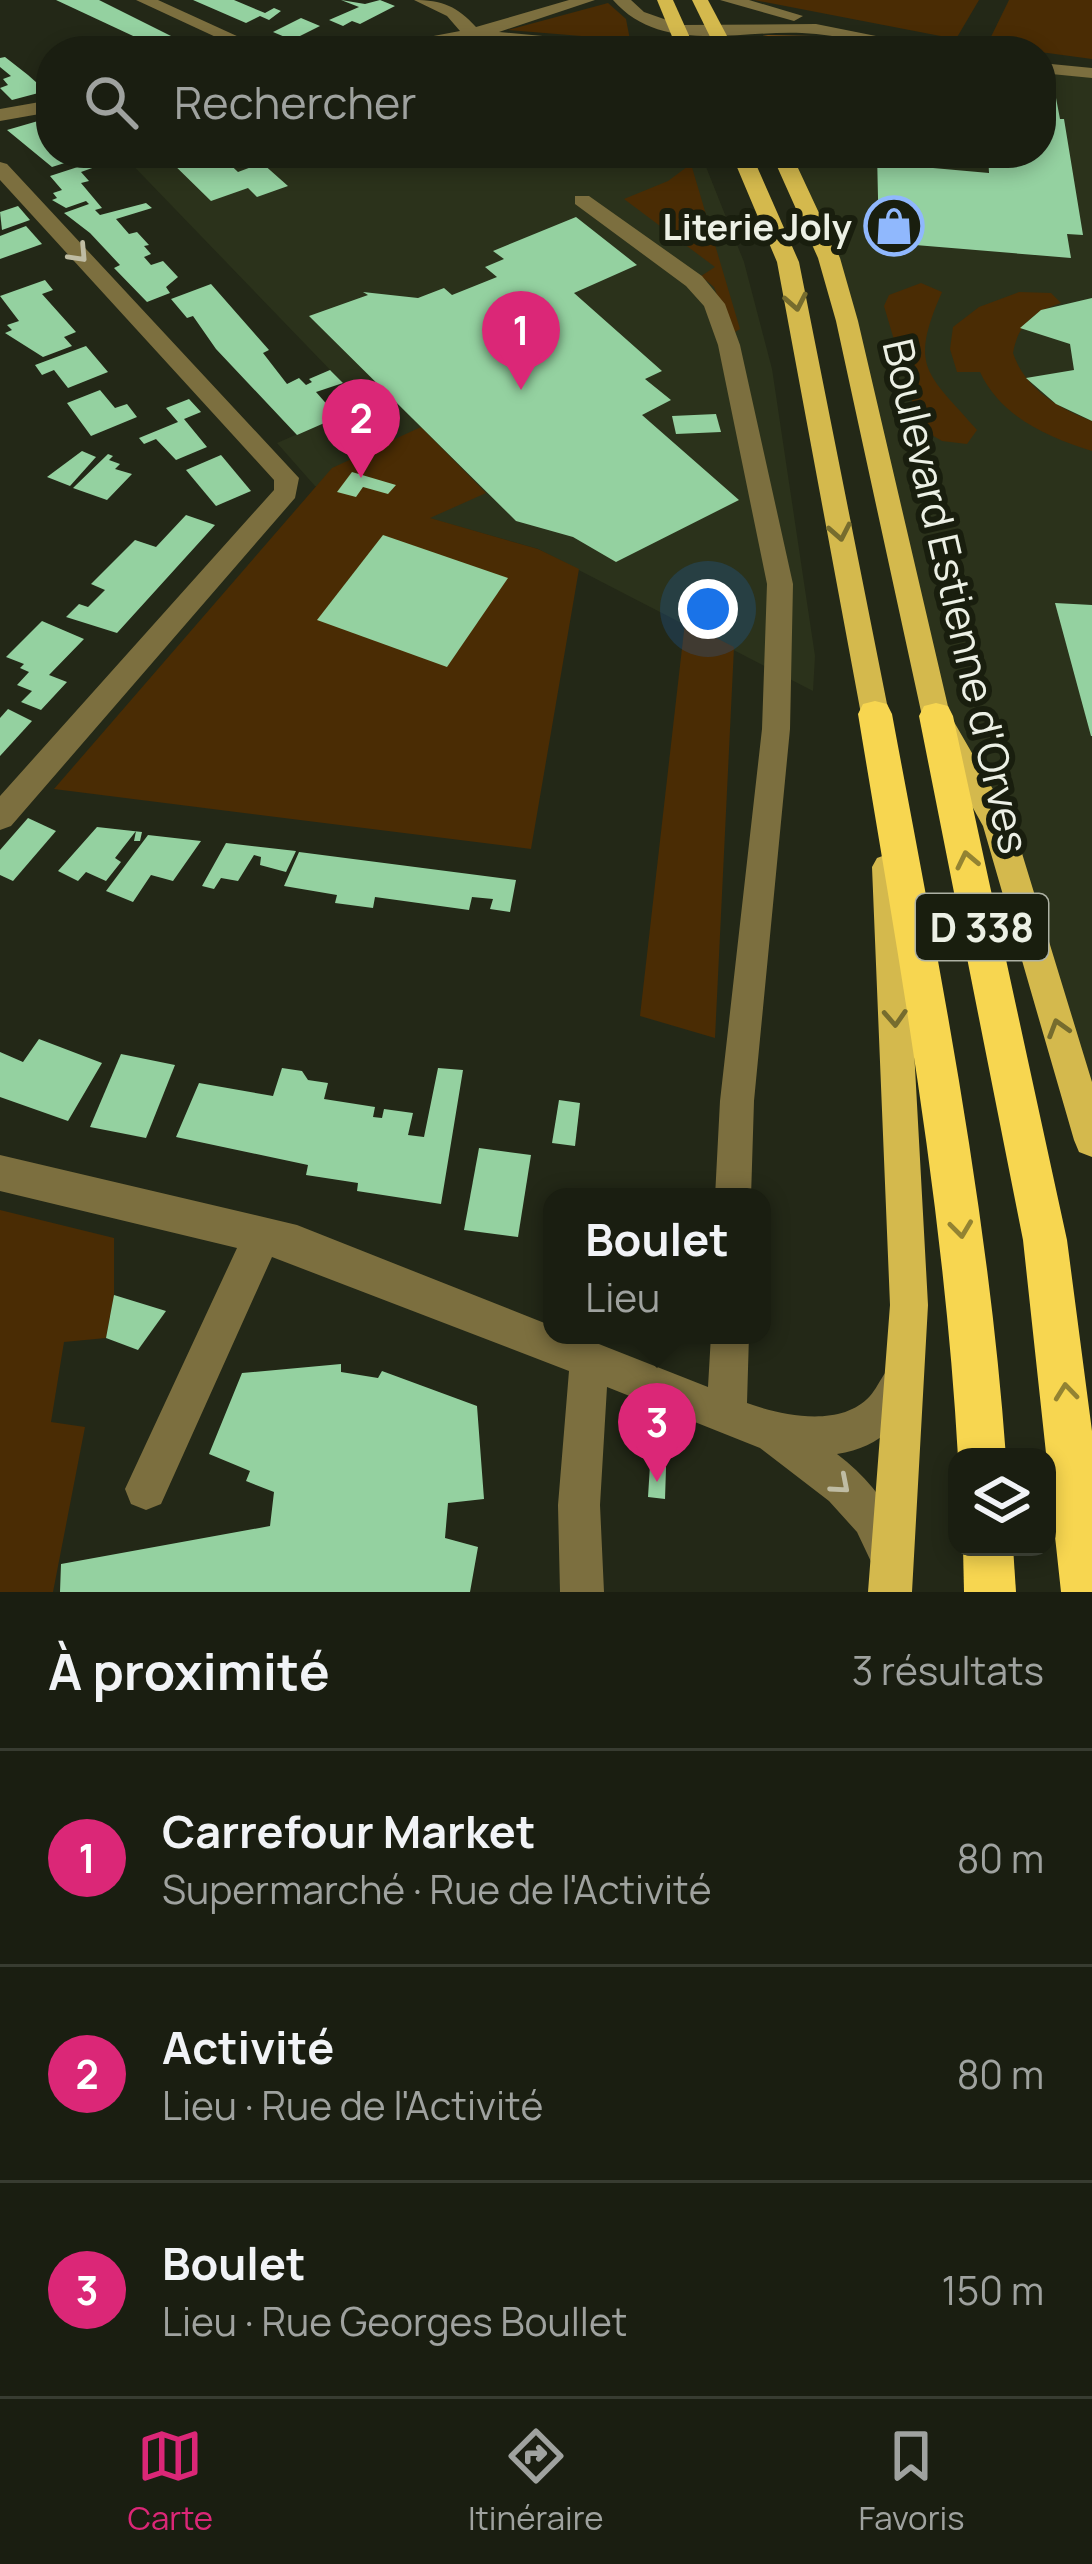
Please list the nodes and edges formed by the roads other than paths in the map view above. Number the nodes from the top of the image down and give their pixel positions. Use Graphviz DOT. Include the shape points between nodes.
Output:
graph roads {
  1 [pos="144,0"];
  2 [pos="422,0"];
  3 [pos="586,0"];
  4 [pos="621,0"];
  5 [pos="665,0"];
  6 [pos="700,0"];
  7 [pos="728,0"];
  8 [pos="472,34"];
  9 [pos="227,36"];
  10 [pos="459,36"];
  11 [pos="493,36"];
  12 [pos="689,36"];
  13 [pos="691,36"];
  14 [pos="692,36"];
  15 [pos="705,36"];
  16 [pos="853,36"];
  17 [pos="875,36"];
  18 [pos="1056,69"];
  19 [pos="1092,73"];
  20 [pos="36,109"];
  21 [pos="0,116"];
  22 [pos="0,168"];
  23 [pos="747,168"];
  24 [pos="788,168"];
  25 [pos="582,200"];
  26 [pos="875,714"];
  27 [pos="936,716"];
  28 [pos="884,775"];
  29 [pos="0,817"];
  30 [pos="1092,1139"];
  31 [pos="0,1173"];
  32 [pos="734,1188"];
  33 [pos="262,1236"];
  34 [pos="730,1344"];
  35 [pos="589,1363"];
  36 [pos="905,1369"];
  37 [pos="727,1415"];
  38 [pos="766,1430"];
  39 [pos="981,1448"];
  40 [pos="146,1489"];
  41 [pos="988,1556"];
  42 [pos="891,1577"];
  43 [pos="582,1592"];
  44 [pos="990,1592"];
  45 [pos="1087,1592"];
  1 -- 9 [label="street"];
  2 -- 8 [label="street" via="453,12"];
  3 -- 8 [label="street"];
  4 -- 12 [label="street" via="640,18"];
  5 -- 13 [label="main road"];
  6 -- 14 [label="main road"];
  7 -- 17 [label="street"];
  8 -- 10 [label="street"];
  8 -- 11 [label="street"];
  15 -- 16 [label="street" via="807,28"];
  18 -- 19 [label="street"];
  20 -- 21 [label="street"];
  22 -- 29 [label="street, one-way" via="287,478 286,492"];
  23 -- 26 [label="main road, D 338, one-way" via="788,262"];
  24 -- 27 [label="main road, Boulevard Estienne d'Orves / D 338" via="847,321"];
  25 -- 32 [label="street" via="714,304 780,584 776,729"];
  26 -- 28 [label="highway, D 338"];
  30 -- 27 [label="main road, one-way" via="998,824"];
  45 -- 27 [label="highway, Boulevard Estienne d'Orves / D 338, one-way" via="1063,1360 1027,1139"];
  28 -- 36 [label="main road, one-way" via="909,1305"];
  28 -- 39 [label="highway, D 338, one-way" via="945,1113"];
  31 -- 33 [label="street"];
  33 -- 35 [label="street"];
  33 -- 40 [label="street"];
  34 -- 37 [label="street"];
  35 -- 37 [label="street"];
  35 -- 43 [label="street"];
  36 -- 38 [label="street" via="868,1426 828,1438"];
  36 -- 42 [label="main road"];
  37 -- 38 [label="street"];
  38 -- 42 [label="street, one-way" via="856,1498 885,1538"];
  41 -- 44 [label="highway"];
}
